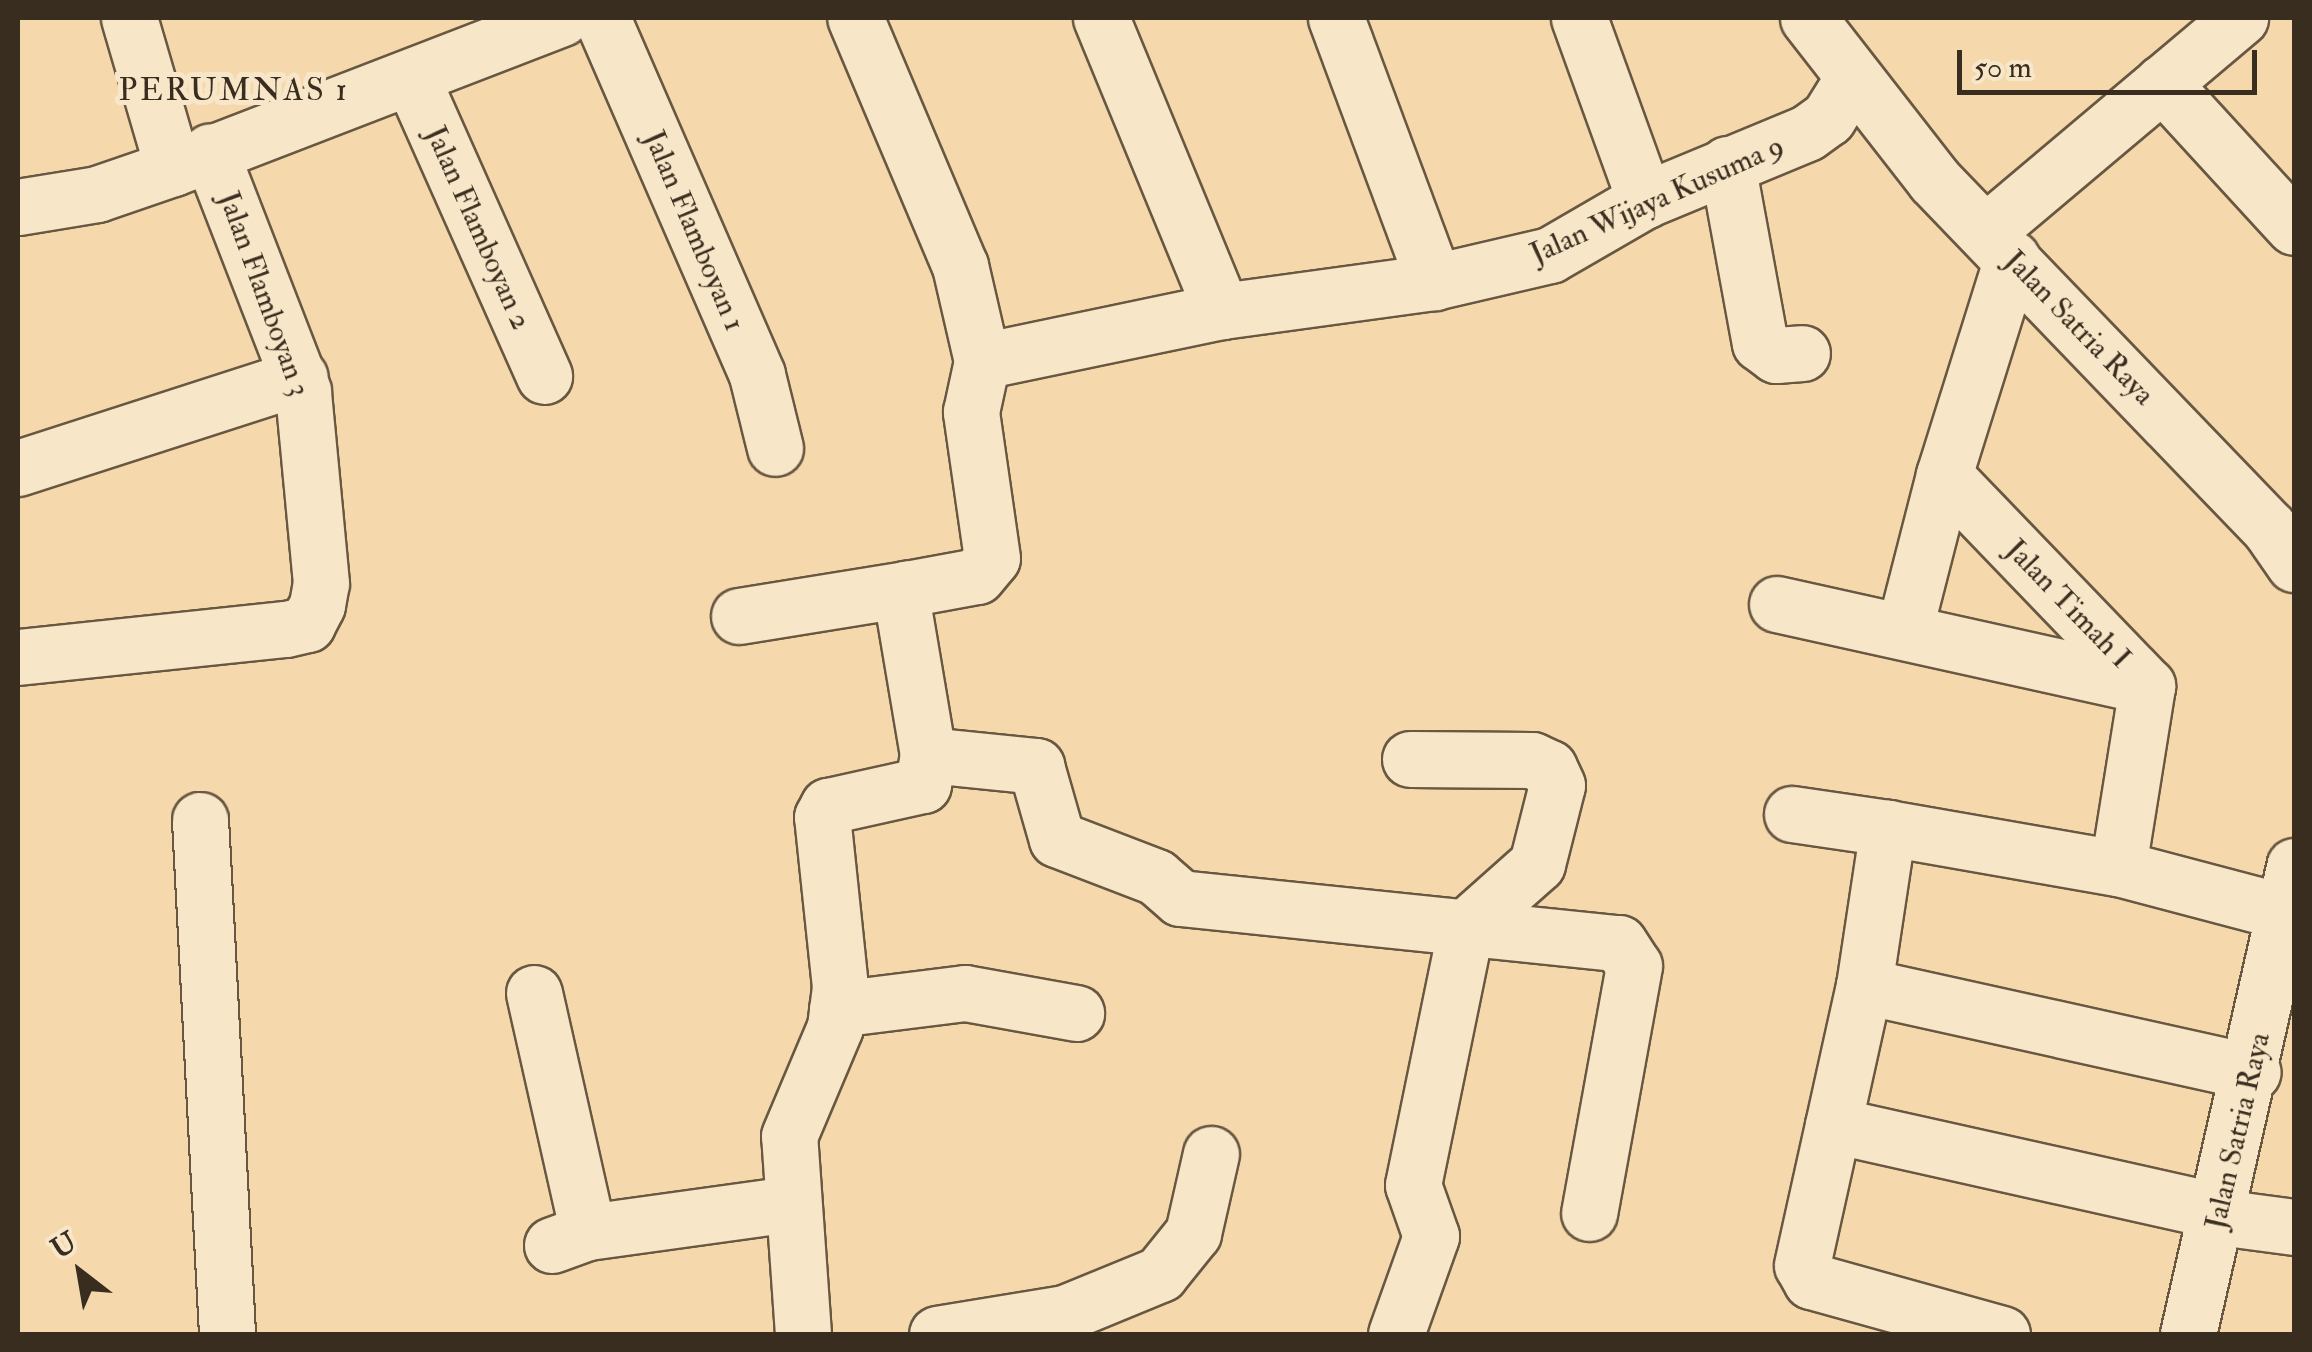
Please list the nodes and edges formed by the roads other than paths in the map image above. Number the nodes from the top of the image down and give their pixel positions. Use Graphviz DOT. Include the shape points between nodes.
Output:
graph roads {
  1 [pos="130,18"];
  2 [pos="561,18"];
  3 [pos="602,18"];
  4 [pos="856,18"];
  5 [pos="1101,18"];
  6 [pos="1336,18"];
  7 [pos="1578,18"];
  8 [pos="1808,18"];
  9 [pos="2240,18"];
  10 [pos="412,79"];
  11 [pos="1858,86"];
  12 [pos="2169,91"];
  13 [pos="192,159"];
  14 [pos="1727,164"];
  15 [pos="1645,200"];
  16 [pos="18,207"];
  17 [pos="2294,227"];
  18 [pos="2000,245"];
  19 [pos="1434,282"];
  20 [pos="1222,311"];
  21 [pos="1802,353"];
  22 [pos="982,362"];
  23 [pos="544,376"];
  24 [pos="300,377"];
  25 [pos="775,448"];
  26 [pos="18,468"];
  27 [pos="1944,475"];
  28 [pos="2294,564"];
  29 [pos="906,589"];
  30 [pos="1777,604"];
  31 [pos="739,616"];
  32 [pos="1904,632"];
  33 [pos="18,657"];
  34 [pos="2147,686"];
  35 [pos="928,755"];
  36 [pos="1410,759"];
  37 [pos="1792,814"];
  38 [pos="200,820"];
  39 [pos="1888,828"];
  40 [pos="2118,868"];
  41 [pos="2290,889"];
  42 [pos="1466,927"];
  43 [pos="2284,978"];
  44 [pos="1864,986"];
  45 [pos="534,993"];
  46 [pos="837,1009"];
  47 [pos="1076,1013"];
  48 [pos="2253,1072"];
  49 [pos="1833,1125"];
  50 [pos="1210,1154"];
  51 [pos="790,1204"];
  52 [pos="1589,1213"];
  53 [pos="2218,1217"];
  54 [pos="2294,1228"];
  55 [pos="227,1334"];
  56 [pos="803,1334"];
  57 [pos="937,1334"];
  58 [pos="1396,1334"];
  59 [pos="2002,1334"];
  60 [pos="2188,1334"];
  1 -- 13 [label="street, Jalan Flamboyan 3"];
  2 -- 10 [label="street"];
  3 -- 25 [label="street, Jalan Flamboyan 1" via="757,375"];
  4 -- 22 [label="street" via="960,266"];
  5 -- 20 [label="street"];
  6 -- 19 [label="street"];
  7 -- 15 [label="street"];
  8 -- 11 [label="street, Jalan Satria Raya"];
  9 -- 12 [label="street"];
  10 -- 13 [label="street"];
  10 -- 23 [label="street, Jalan Flamboyan 2"];
  11 -- 14 [label="street, Jalan Wijaya Kusuma 9" via="1807,132"];
  11 -- 18 [label="street, Jalan Satria Raya" via="1934,180"];
  12 -- 17 [label="street"];
  12 -- 18 [label="street"];
  13 -- 16 [label="street" via="97,194"];
  13 -- 24 [label="street, Jalan Flamboyan 3"];
  14 -- 15 [label="street, Jalan Wijaya Kusuma 9"];
  14 -- 21 [label="street" via="1760,343 1776,355"];
  15 -- 19 [label="street, Jalan Wijaya Kusuma 9" via="1550,255"];
  18 -- 27 [label="street"];
  18 -- 28 [label="street, Jalan Satria Raya" via="2269,528"];
  19 -- 20 [label="street, Jalan Wijaya Kusuma 9"];
  20 -- 22 [label="street, Jalan Wijaya Kusuma 9"];
  22 -- 29 [label="street" via="971,412 992,558 977,576"];
  24 -- 26 [label="street"];
  24 -- 33 [label="street, Jalan Flamboyan 3" via="321,582 306,624"];
  27 -- 32 [label="street"];
  27 -- 34 [label="street, Jalan Timah I"];
  29 -- 31 [label="street"];
  29 -- 35 [label="street" via="900,614"];
  30 -- 32 [label="street"];
  32 -- 34 [label="street"];
  34 -- 40 [label="street, Jalan Timah I"];
  35 -- 42 [label="street" via="1036,766 1058,839 1076,852 1117,858 1156,876 1180,898"];
  35 -- 46 [label="street" via="923,785 828,806 822,817"];
  36 -- 42 [label="street" via="1532,760 1549,768 1556,784 1537,864"];
  37 -- 39 [label="street"];
  38 -- 55 [label="street"];
  39 -- 40 [label="street"];
  39 -- 44 [label="street"];
  40 -- 41 [label="street"];
  41 -- 43 [label="street, Jalan Satria Raya"];
  42 -- 52 [label="street" via="1619,943 1629,953 1634,966"];
  42 -- 58 [label="street" via="1413,1185 1431,1236"];
  43 -- 48 [label="street, Jalan Satria Raya"];
  44 -- 48 [label="street"];
  44 -- 49 [label="street"];
  45 -- 51 [label="street" via="570,1239"];
  46 -- 47 [label="street" via="966,993"];
  46 -- 51 [label="street" via="789,1136"];
  48 -- 53 [label="street, Jalan Satria Raya"];
  49 -- 53 [label="street" via="2204,1208"];
  49 -- 59 [label="street" via="1802,1246 1811,1281"];
  50 -- 57 [label="street" via="1193,1233 1160,1274 1065,1313"];
  51 -- 56 [label="street"];
  53 -- 54 [label="street"];
  53 -- 60 [label="street, Jalan Satria Raya"];
}
